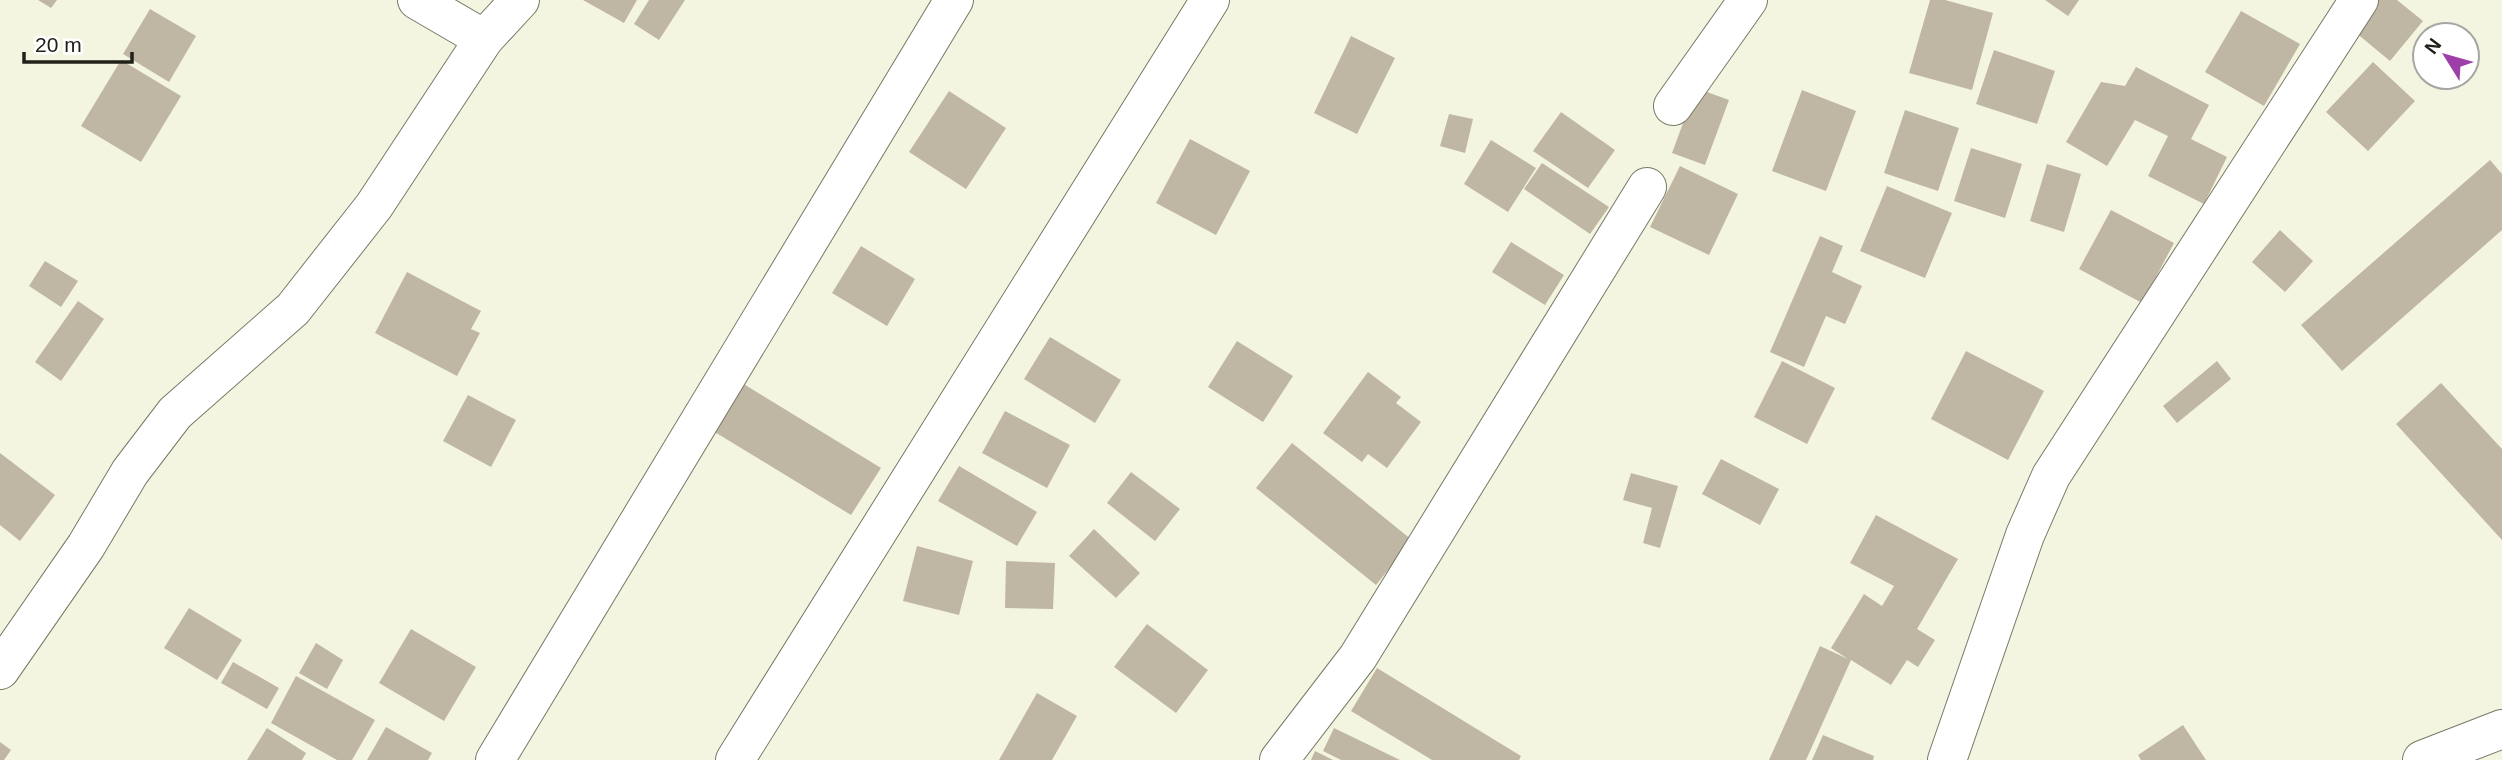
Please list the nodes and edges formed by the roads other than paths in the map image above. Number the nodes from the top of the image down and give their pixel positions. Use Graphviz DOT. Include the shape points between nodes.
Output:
graph roads {
  1 [pos="417,0"];
  2 [pos="520,0"];
  3 [pos="954,0"];
  4 [pos="1210,0"];
  5 [pos="1748,0"];
  6 [pos="2359,0"];
  7 [pos="484,39"];
  8 [pos="1674,106"];
  9 [pos="1647,187"];
  10 [pos="0,670"];
  11 [pos="2502,729"];
  12 [pos="495,760"];
  13 [pos="735,760"];
  14 [pos="1279,760"];
  15 [pos="1947,760"];
  16 [pos="2422,760"];
  1 -- 7 [label="street"];
  2 -- 7 [label="street"];
  3 -- 12 [label="street"];
  4 -- 13 [label="street"];
  5 -- 8 [label="street"];
  6 -- 15 [label="street" via="2051,476 2025,535"];
  7 -- 10 [label="street" via="374,206 293,309 175,413"];
  9 -- 14 [label="street" via="1358,657"];
  11 -- 16 [label="street"];
}
